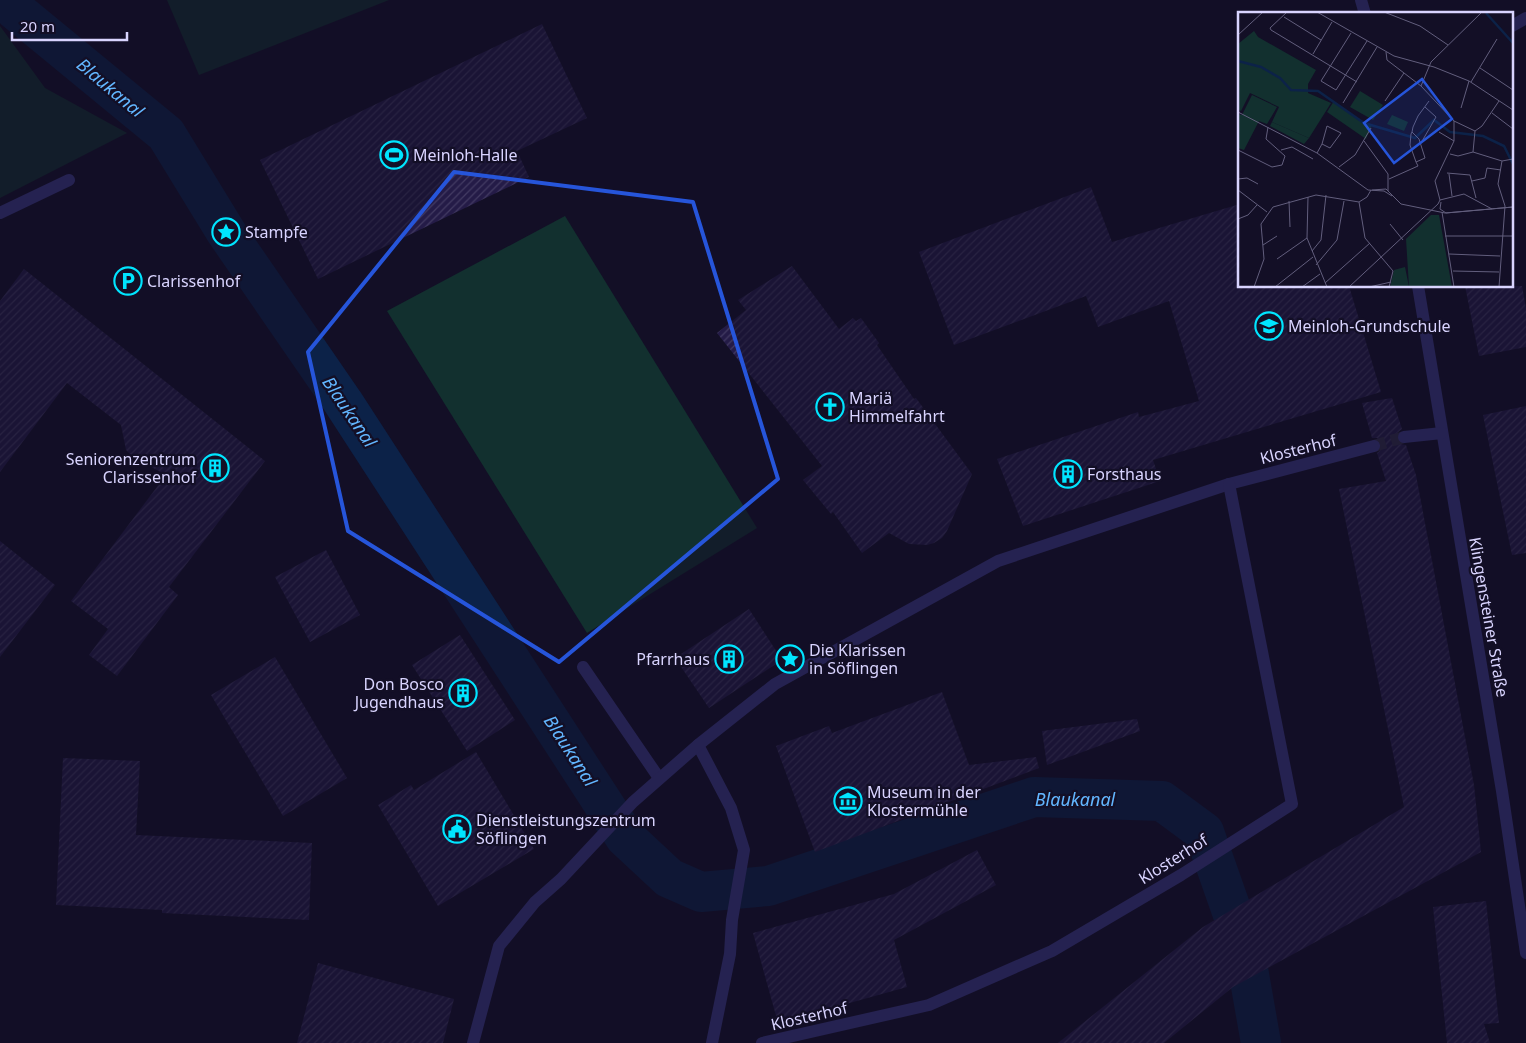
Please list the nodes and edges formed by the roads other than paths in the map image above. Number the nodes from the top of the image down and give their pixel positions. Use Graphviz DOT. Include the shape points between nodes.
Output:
graph roads {
  1 [pos="1526,18"];
  2 [pos="1514,25"];
  3 [pos="69,180"];
  4 [pos="0,213"];
  5 [pos="1418,288"];
  6 [pos="1442,433"];
  7 [pos="1404,437"];
  8 [pos="1374,446"];
  9 [pos="1229,484"];
  10 [pos="583,667"];
  11 [pos="698,745"];
  12 [pos="659,778"];
  13 [pos="1526,953"];
  14 [pos="474,1043"];
  15 [pos="712,1043"];
  16 [pos="762,1043"];
  1 -- 2 [label="street"];
  3 -- 4 [label="street"];
  5 -- 6 [label="street, Klingensteiner Straße"];
  6 -- 7 [label="street"];
  6 -- 13 [label="street, Klingensteiner Straße"];
  8 -- 9 [label="street, Klosterhof"];
  9 -- 11 [label="street, Klosterhof" via="998,561 775,684"];
  9 -- 16 [label="street, Klosterhof" via="1292,804 1181,875 1052,951 929,1006"];
  10 -- 12 [label="street"];
  11 -- 12 [label="street, Klosterhof"];
  11 -- 15 [label="street" via="731,808 744,850 732,920 730,954"];
  12 -- 14 [label="street, Klosterhof" via="535,902 499,946"];
}
